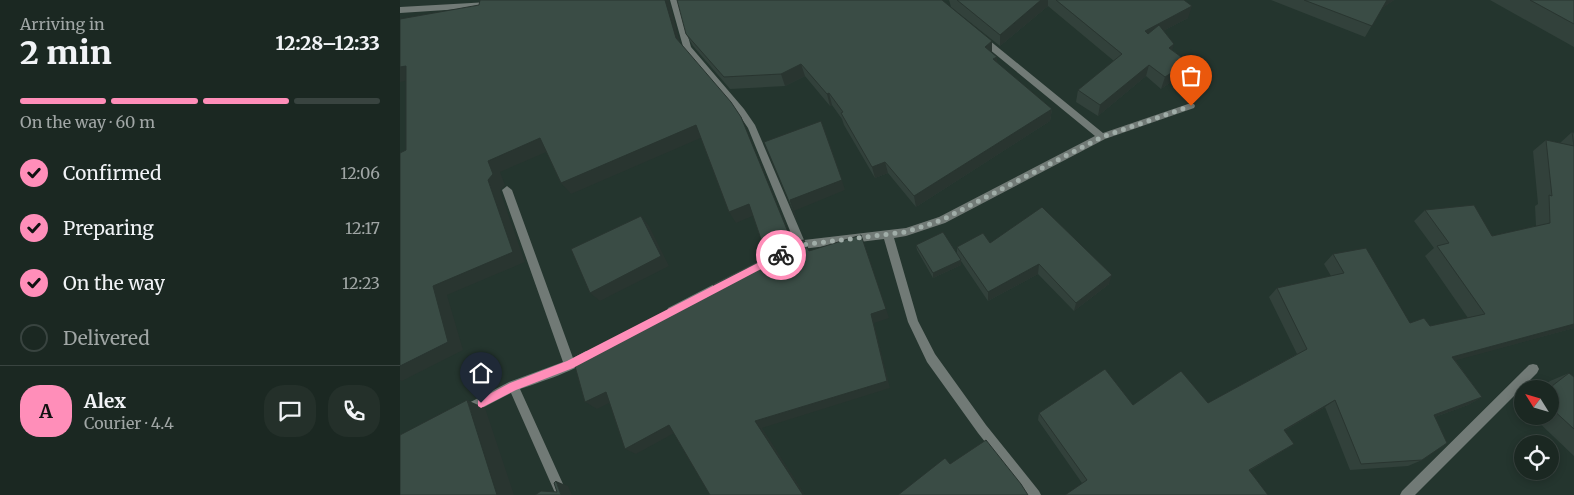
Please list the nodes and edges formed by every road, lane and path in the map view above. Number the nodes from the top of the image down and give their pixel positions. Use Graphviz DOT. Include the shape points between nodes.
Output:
graph roads {
  1 [pos="674,0"];
  2 [pos="495,5"];
  3 [pos="400,10"];
  4 [pos="976,34"];
  5 [pos="1191,106"];
  6 [pos="1102,137"];
  7 [pos="508,190"];
  8 [pos="888,234"];
  9 [pos="801,245"];
  10 [pos="783,254"];
  11 [pos="738,277"];
  12 [pos="659,318"];
  13 [pos="597,351"];
  14 [pos="570,365"];
  15 [pos="1533,369"];
  16 [pos="513,386"];
  17 [pos="452,418"];
  18 [pos="562,495"];
  19 [pos="1035,495"];
  20 [pos="1406,495"];
  1 -- 9 [label="street" via="688,48 752,127"];
  2 -- 3 [label="street"];
  4 -- 6 [label="street"];
  5 -- 6 [label="street"];
  6 -- 8 [label="street" via="942,220 906,232"];
  7 -- 14 [label="street"];
  8 -- 9 [label="street"];
  8 -- 19 [label="street" via="913,322 931,358"];
  9 -- 10 [label="street"];
  11 -- 12 [label="street"];
  13 -- 14 [label="street"];
  14 -- 16 [label="street"];
  15 -- 20 [label="street"];
  16 -- 17 [label="street"];
  16 -- 18 [label="street"];
}
